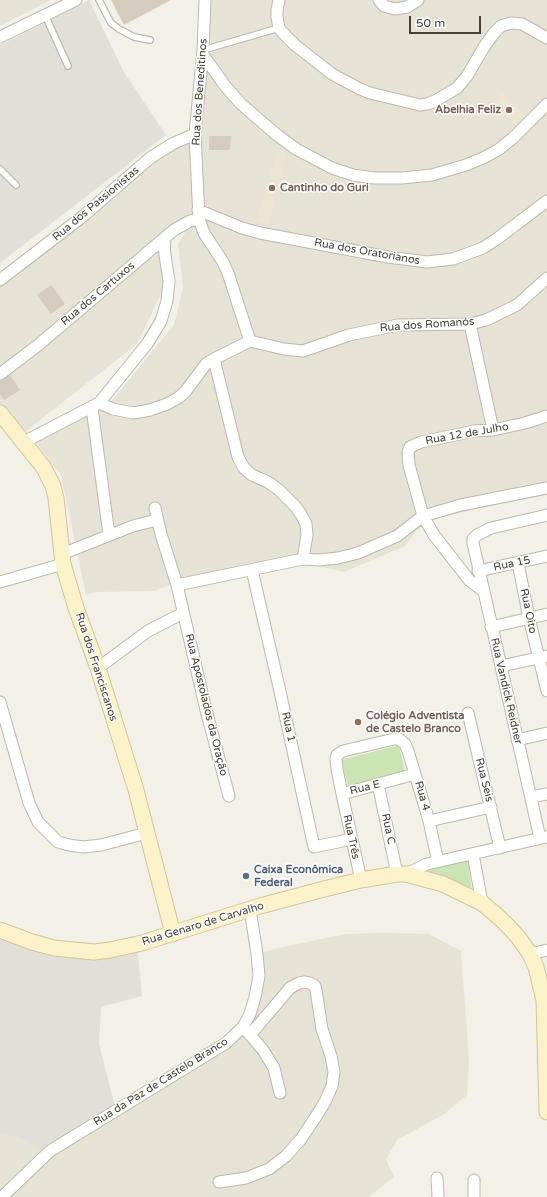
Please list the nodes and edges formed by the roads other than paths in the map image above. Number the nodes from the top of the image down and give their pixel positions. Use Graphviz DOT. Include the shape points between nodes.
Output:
graph roads {
  1 [pos="76,0"];
  2 [pos="99,0"];
  3 [pos="205,0"];
  4 [pos="279,0"];
  5 [pos="379,0"];
  6 [pos="418,0"];
  7 [pos="45,15"];
  8 [pos="279,28"];
  9 [pos="0,37"];
  10 [pos="547,38"];
  11 [pos="150,40"];
  12 [pos="203,52"];
  13 [pos="68,66"];
  14 [pos="547,104"];
  15 [pos="195,134"];
  16 [pos="0,169"];
  17 [pos="16,185"];
  18 [pos="547,201"];
  19 [pos="199,214"];
  20 [pos="164,239"];
  21 [pos="547,278"];
  22 [pos="0,280"];
  23 [pos="470,324"];
  24 [pos="250,341"];
  25 [pos="214,359"];
  26 [pos="0,374"];
  27 [pos="96,405"];
  28 [pos="547,416"];
  29 [pos="2,419"];
  30 [pos="493,430"];
  31 [pos="24,442"];
  32 [pos="547,488"];
  33 [pos="155,508"];
  34 [pos="547,515"];
  35 [pos="423,516"];
  36 [pos="157,520"];
  37 [pos="110,535"];
  38 [pos="547,556"];
  39 [pos="63,559"];
  40 [pos="303,559"];
  41 [pos="518,563"];
  42 [pos="252,570"];
  43 [pos="478,571"];
  44 [pos="0,582"];
  45 [pos="176,585"];
  46 [pos="483,591"];
  47 [pos="183,613"];
  48 [pos="547,614"];
  49 [pos="529,618"];
  50 [pos="491,627"];
  51 [pos="543,657"];
  52 [pos="502,666"];
  53 [pos="98,668"];
  54 [pos="547,691"];
  55 [pos="0,702"];
  56 [pos="468,713"];
  57 [pos="547,733"];
  58 [pos="394,739"];
  59 [pos="517,740"];
  60 [pos="415,774"];
  61 [pos="378,784"];
  62 [pos="342,794"];
  63 [pos="547,794"];
  64 [pos="229,796"];
  65 [pos="531,797"];
  66 [pos="491,807"];
  67 [pos="429,821"];
  68 [pos="147,833"];
  69 [pos="543,838"];
  70 [pos="352,839"];
  71 [pos="500,848"];
  72 [pos="473,854"];
  73 [pos="438,862"];
  74 [pos="402,874"];
  75 [pos="361,880"];
  76 [pos="482,903"];
  77 [pos="250,909"];
  78 [pos="0,930"];
  79 [pos="173,934"];
  80 [pos="547,950"];
  81 [pos="530,954"];
  82 [pos="545,1000"];
  83 [pos="247,1031"];
  84 [pos="280,1093"];
  85 [pos="547,1112"];
  86 [pos="437,1178"];
  87 [pos="474,1180"];
  88 [pos="219,1182"];
  89 [pos="2,1197"];
  90 [pos="438,1197"];
  91 [pos="474,1197"];
  1 -- 7 [label="street"];
  2 -- 11 [label="lane" via="111,23 119,30 134,37"];
  3 -- 12 [label="street, Rua dos Beneditinos"];
  4 -- 8 [label="street"];
  5 -- 6 [label="street" via="384,6 395,9 407,7"];
  7 -- 9 [label="street"];
  7 -- 13 [label="lane"];
  8 -- 10 [label="street" via="295,45 345,82 370,93 420,105 436,101 457,88 501,26 511,23 522,24"];
  8 -- 12 [label="lane"];
  12 -- 14 [label="street" via="226,87 277,136 296,150 332,168 353,175 402,178 432,175 461,167 498,150"];
  12 -- 15 [label="street, Rua dos Beneditinos"];
  15 -- 19 [label="street, Rua dos Beneditinos"];
  15 -- 22 [label="street, Rua dos Passionistas" via="150,158 82,217"];
  16 -- 17 [label="lane"];
  18 -- 19 [label="street, Rua dos Oratorianos" via="483,248 452,259 427,262 388,258 260,233"];
  19 -- 20 [label="street, Rua dos Cartuxos"];
  19 -- 24 [label="street, Rua dos Beneditinos" via="204,233 228,273"];
  20 -- 26 [label="street, Rua dos Cartuxos" via="38,346"];
  20 -- 27 [label="street" via="169,285 161,321 147,344"];
  21 -- 23 [label="street, Rua dos Romanós" via="517,305 486,320"];
  23 -- 24 [label="street, Rua dos Romanós" via="398,325 349,335 303,352"];
  23 -- 30 [label="street"];
  24 -- 25 [label="street"];
  25 -- 27 [label="street" via="206,364 186,392 167,404 133,413"];
  25 -- 40 [label="street" via="238,457 244,468 279,490 302,516 306,524"];
  27 -- 31 [label="street"];
  27 -- 37 [label="street"];
  28 -- 30 [label="street, Rua 12 de Julho"];
  29 -- 31 [label="main road, Rua dos Franciscanos"];
  30 -- 35 [label="street, Rua 12 de Julho" via="474,431 421,442 410,447 408,466"];
  31 -- 39 [label="main road, Rua dos Franciscanos" via="44,468 53,486"];
  32 -- 35 [label="street" via="461,505"];
  33 -- 36 [label="street, Rua Apostolados da Oração"];
  34 -- 43 [label="street, Rua Vandick Reidner" via="491,528 477,535 473,543"];
  35 -- 40 [label="street" via="397,536 358,553 338,558"];
  35 -- 46 [label="street" via="434,535 469,580"];
  36 -- 37 [label="street"];
  36 -- 45 [label="street, Rua Apostolados da Oração"];
  37 -- 39 [label="street"];
  38 -- 41 [label="street, Rua 15"];
  39 -- 44 [label="street"];
  39 -- 53 [label="main road, Rua dos Franciscanos" via="76,608"];
  40 -- 42 [label="street"];
  41 -- 43 [label="street, Rua 15"];
  41 -- 49 [label="street, Rua Oito"];
  42 -- 45 [label="street"];
  42 -- 70 [label="street, Rua 1" via="314,847"];
  43 -- 46 [label="street, Rua Vandick Reidner"];
  45 -- 47 [label="street, Rua Apostolados da Oração"];
  46 -- 50 [label="street, Rua Vandick Reidner"];
  47 -- 53 [label="street" via="148,631"];
  47 -- 64 [label="street, Rua Apostolados da Oração"];
  48 -- 49 [label="street"];
  49 -- 50 [label="street"];
  49 -- 51 [label="street, Rua Oito"];
  50 -- 52 [label="street, Rua Vandick Reidner"];
  51 -- 52 [label="street"];
  51 -- 54 [label="street, Rua Oito"];
  52 -- 59 [label="street, Rua Vandick Reidner"];
  53 -- 68 [label="main road, Rua dos Franciscanos"];
  55 -- 68 [label="street" via="29,803 38,822 58,842 83,847"];
  56 -- 66 [label="street, Rua Seis"];
  57 -- 59 [label="street"];
  58 -- 60 [label="street, Rua 4" via="406,744"];
  58 -- 62 [label="street, Rua E" via="340,752 336,759 336,768"];
  59 -- 65 [label="street, Rua Vandick Reidner"];
  60 -- 61 [label="street, Rua E"];
  60 -- 67 [label="street, Rua 4"];
  61 -- 62 [label="street, Rua E"];
  61 -- 74 [label="street, Rua C"];
  62 -- 70 [label="street, Rua Três"];
  63 -- 65 [label="street"];
  65 -- 69 [label="street, Rua Vandick Reidner"];
  66 -- 67 [label="street"];
  66 -- 71 [label="street, Rua Seis"];
  67 -- 73 [label="street, Rua 4"];
  68 -- 79 [label="main road, Rua dos Franciscanos"];
  69 -- 71 [label="street"];
  70 -- 75 [label="street, Rua Três"];
  71 -- 72 [label="street"];
  72 -- 73 [label="street"];
  72 -- 76 [label="street"];
  73 -- 74 [label="street"];
  74 -- 75 [label="main road, Rua Genaro de Carvalho"];
  74 -- 76 [label="main road" via="443,884"];
  75 -- 77 [label="main road, Rua Genaro de Carvalho"];
  76 -- 81 [label="main road" via="506,924"];
  77 -- 79 [label="main road, Rua Genaro de Carvalho"];
  77 -- 83 [label="street, Rua da Paz de Castelo Branco" via="259,976"];
  78 -- 79 [label="main road, Rua Genaro de Carvalho" via="54,948 94,952"];
  80 -- 81 [label="street"];
  81 -- 82 [label="main road"];
  82 -- 85 [label="main road"];
  83 -- 84 [label="street" via="274,1068"];
  83 -- 88 [label="street" via="290,988 304,982 315,986 322,1029 334,1072 332,1086 325,1102 286,1156 269,1169 246,1178"];
  83 -- 89 [label="street, Rua da Paz de Castelo Branco" via="50,1151"];
  86 -- 90 [label="street"];
  87 -- 91 [label="street"];
}
